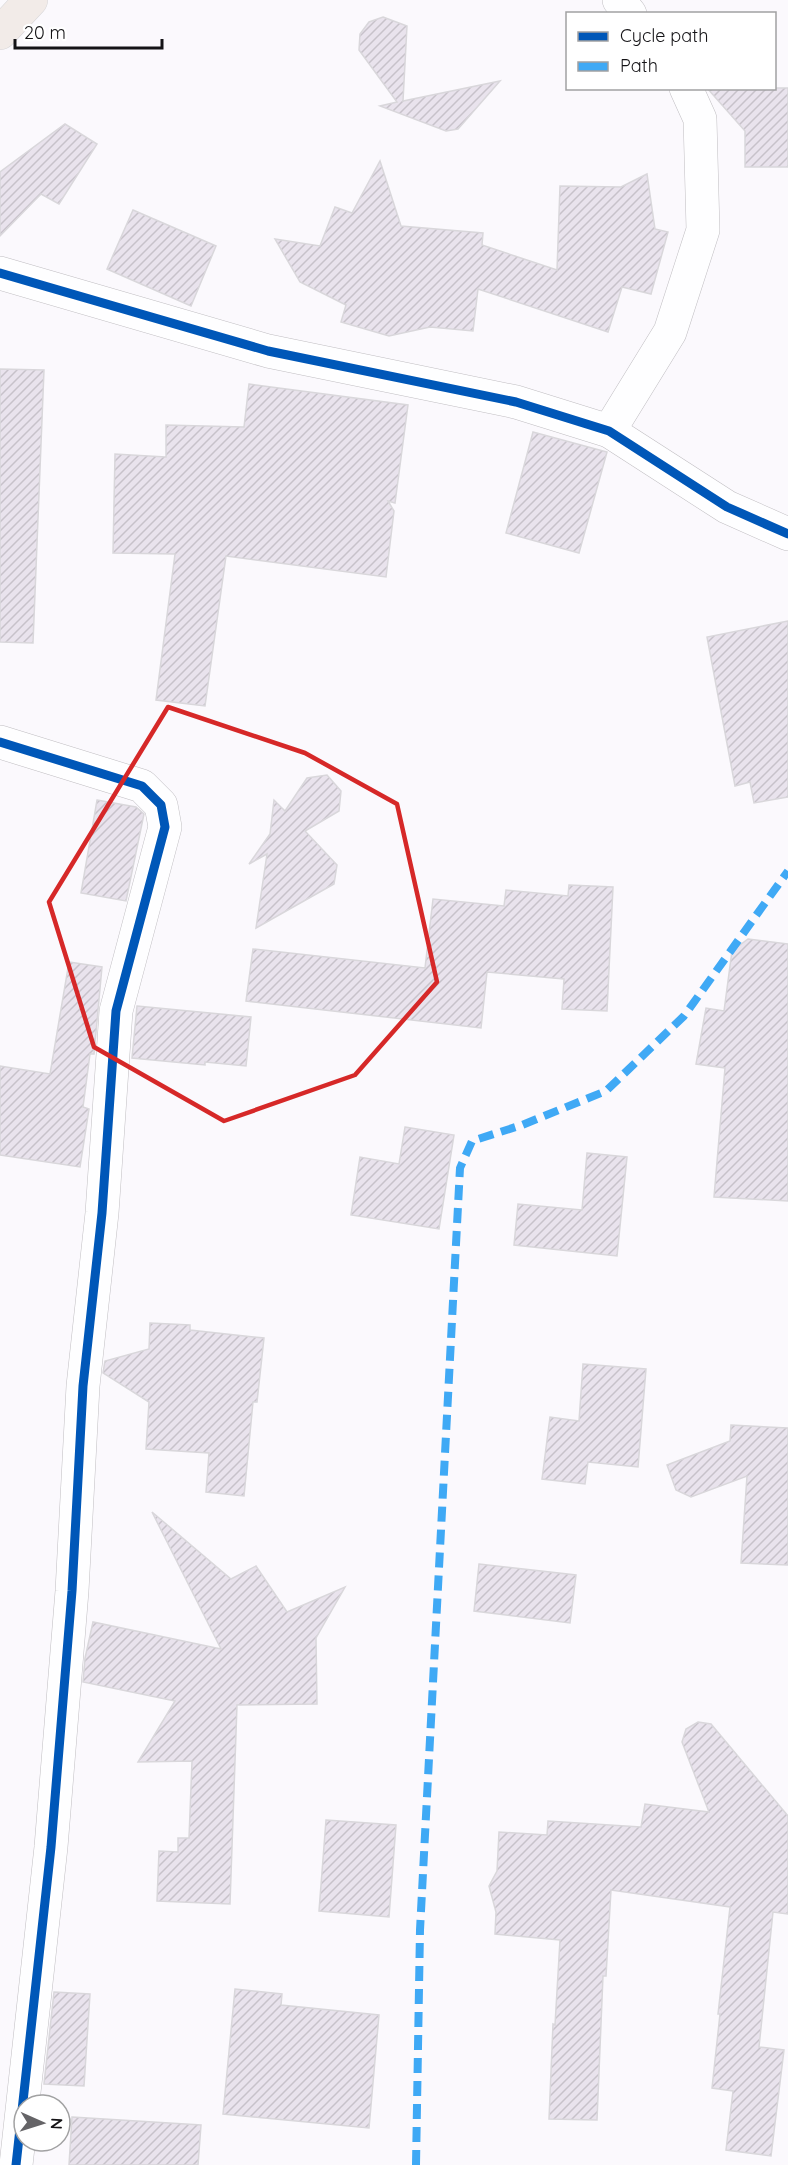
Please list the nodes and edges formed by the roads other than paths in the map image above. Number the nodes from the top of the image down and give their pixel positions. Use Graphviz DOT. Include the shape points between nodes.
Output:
graph roads {
  1 [pos="619,0"];
  2 [pos="628,12"];
  3 [pos="687,90"];
  4 [pos="0,273"];
  5 [pos="609,431"];
  6 [pos="788,534"];
  7 [pos="0,742"];
  8 [pos="16,2165"];
  1 -- 2 [label="street"];
  3 -- 5 [label="street" via="700,119 703,230 670,332"];
  4 -- 5 [label="street" via="268,351 516,402"];
  5 -- 6 [label="street" via="727,507"];
  7 -- 8 [label="street" via="142,786 161,805 165,827 116,1011 102,1213 83,1386 72,1591 52,1835"];
}
